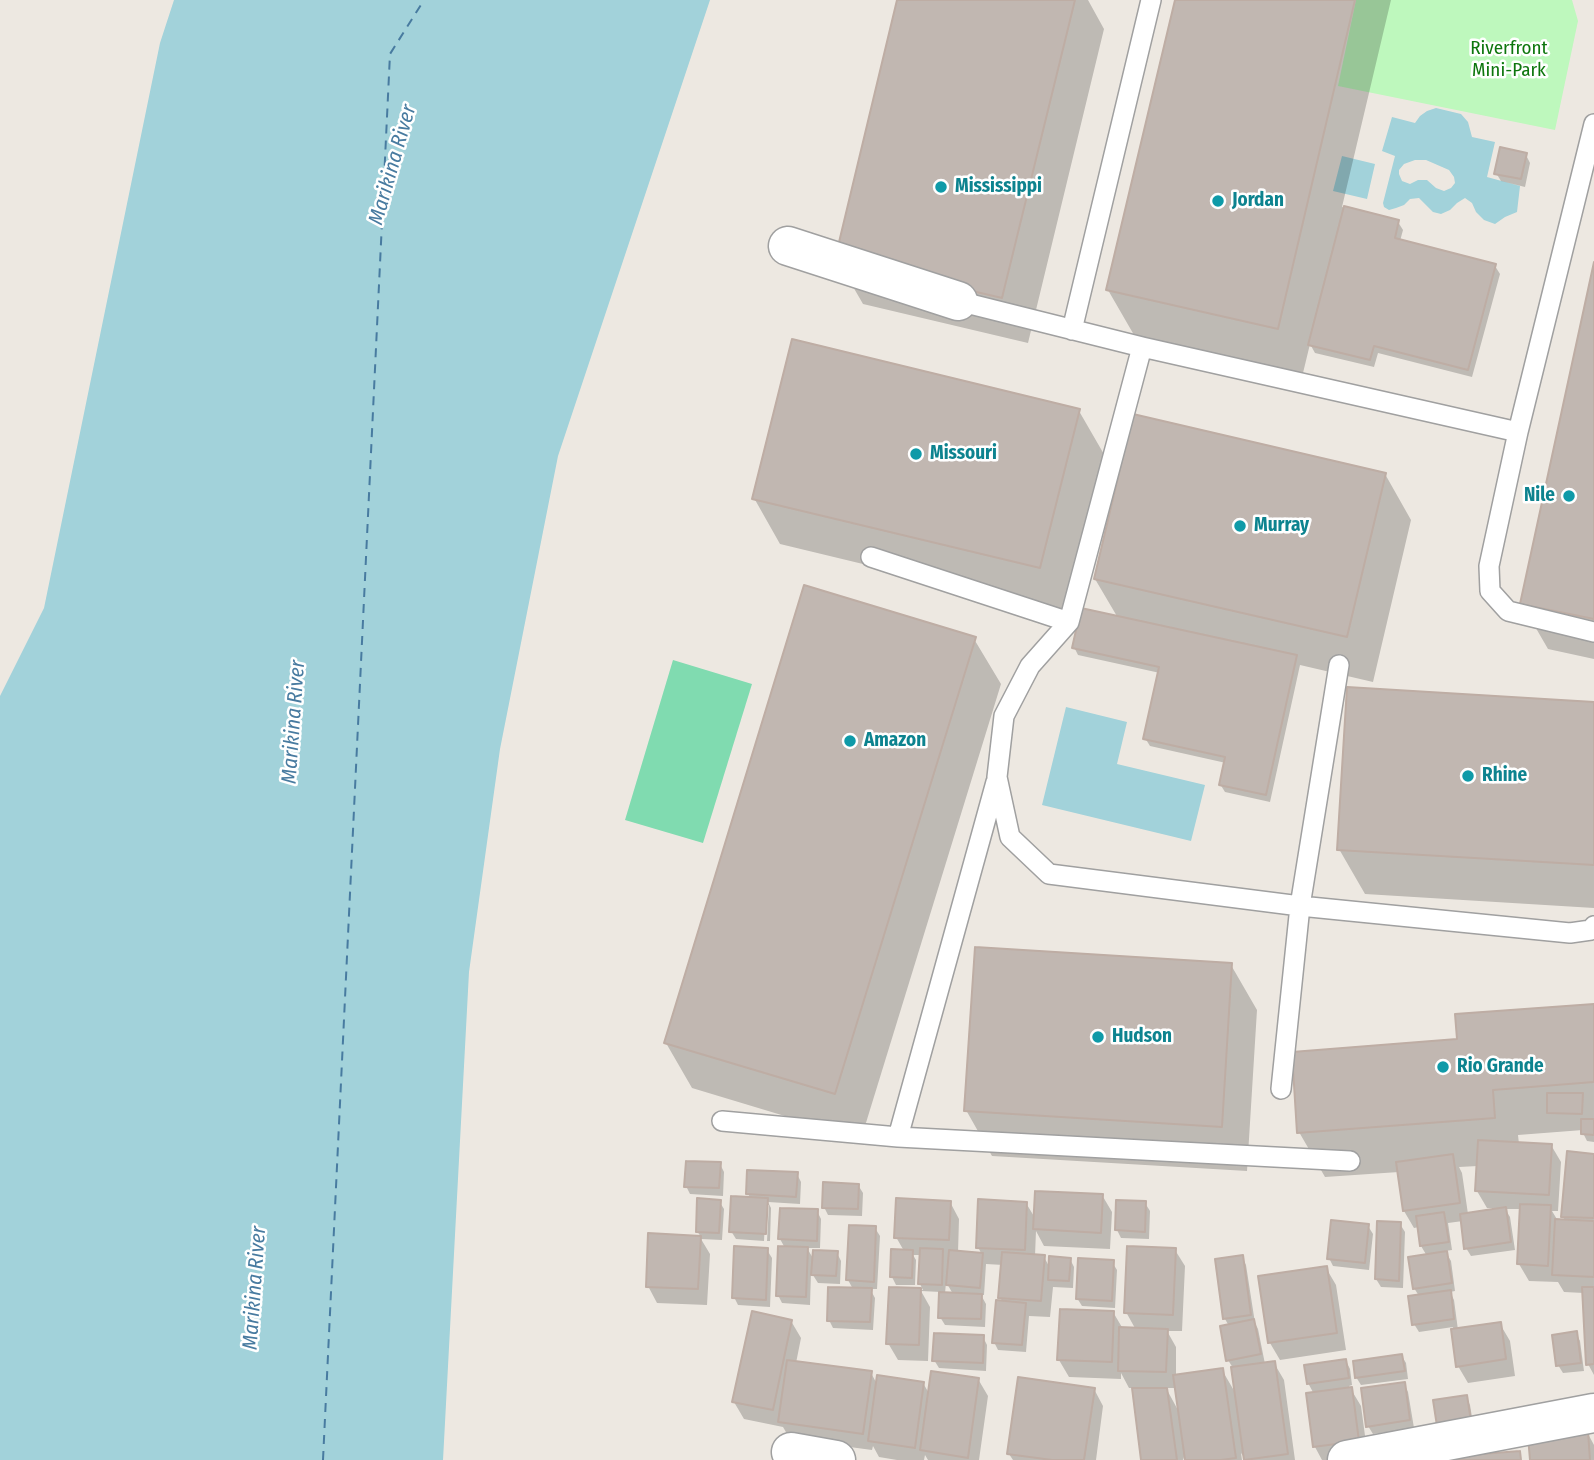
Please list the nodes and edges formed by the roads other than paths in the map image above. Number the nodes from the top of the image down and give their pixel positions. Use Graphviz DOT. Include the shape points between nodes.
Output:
graph roads {
  1 [pos="1151,0"];
  2 [pos="1594,124"];
  3 [pos="788,246"];
  4 [pos="958,301"];
  5 [pos="1072,330"];
  6 [pos="1142,347"];
  7 [pos="1518,432"];
  8 [pos="871,557"];
  9 [pos="1069,622"];
  10 [pos="1594,632"];
  11 [pos="1339,665"];
  12 [pos="997,777"];
  13 [pos="1300,906"];
  14 [pos="1594,926"];
  15 [pos="1281,1089"];
  16 [pos="722,1121"];
  17 [pos="898,1137"];
  18 [pos="1350,1161"];
  19 [pos="1594,1413"];
  20 [pos="791,1452"];
  21 [pos="1368,1458"];
  22 [pos="836,1460"];
  1 -- 5 [label="lane"];
  2 -- 7 [label="lane"];
  3 -- 4 [label="street"];
  4 -- 5 [label="lane"];
  5 -- 6 [label="lane"];
  6 -- 7 [label="lane"];
  6 -- 9 [label="lane"];
  7 -- 10 [label="lane" via="1489,566 1490,590 1508,611"];
  8 -- 9 [label="lane"];
  9 -- 12 [label="lane" via="1030,666 1004,716"];
  11 -- 13 [label="lane"];
  12 -- 13 [label="lane" via="1010,837 1049,874"];
  12 -- 17 [label="lane"];
  13 -- 14 [label="lane" via="1570,933"];
  13 -- 15 [label="lane"];
  16 -- 17 [label="lane"];
  17 -- 18 [label="lane"];
  19 -- 21 [label="street"];
  20 -- 22 [label="street"];
}
